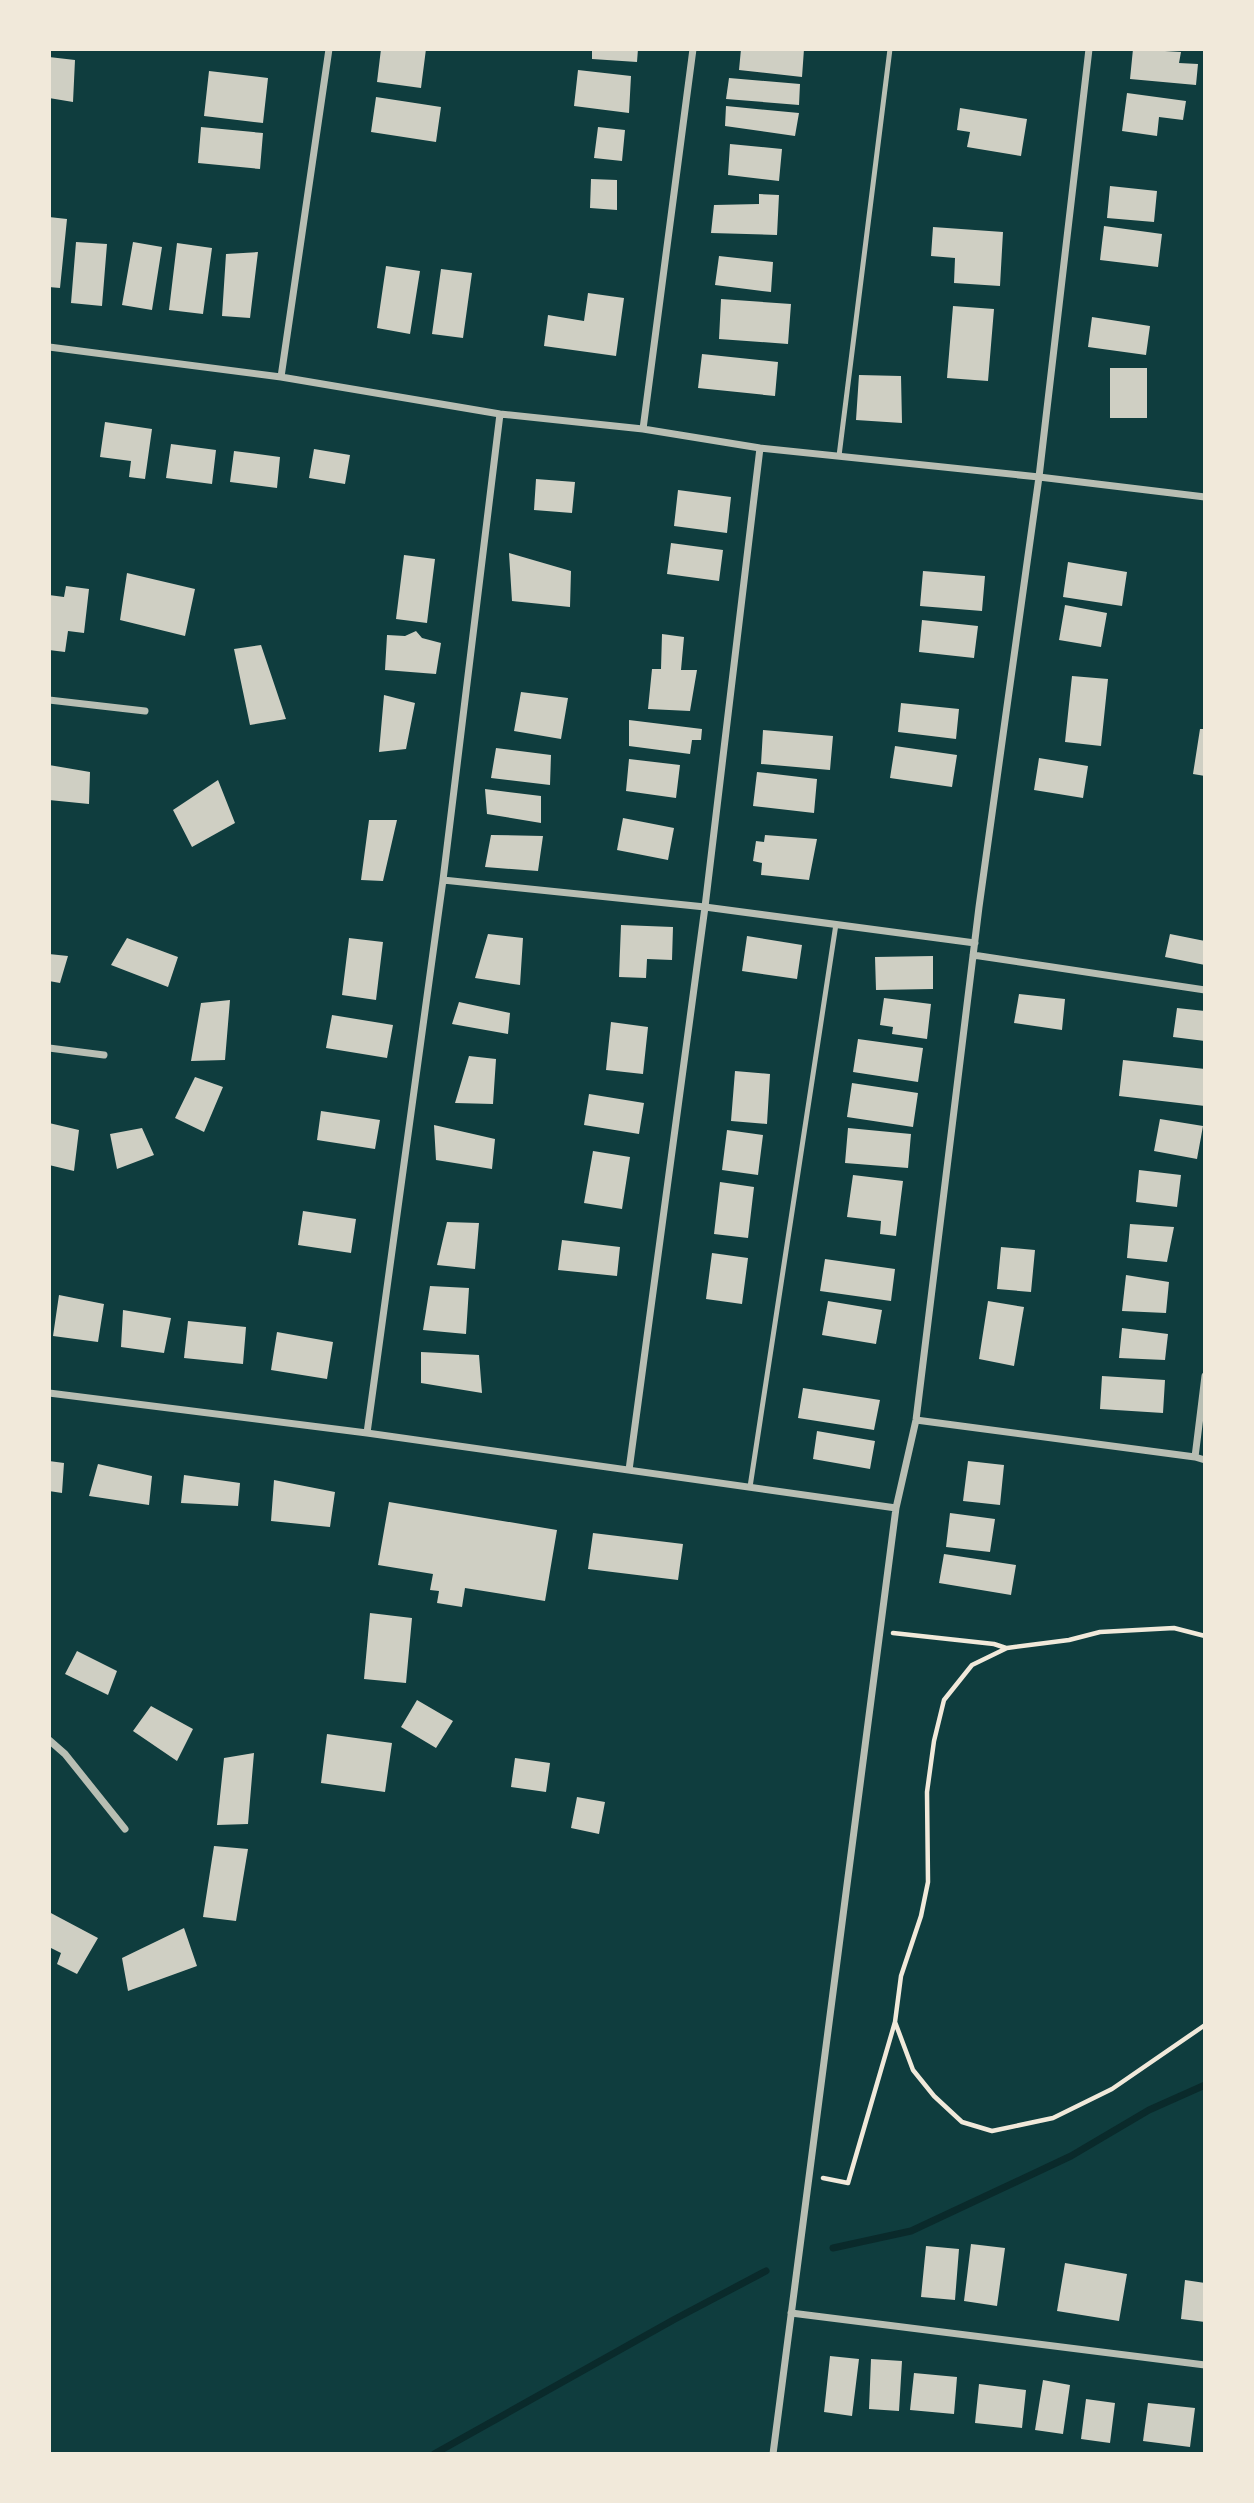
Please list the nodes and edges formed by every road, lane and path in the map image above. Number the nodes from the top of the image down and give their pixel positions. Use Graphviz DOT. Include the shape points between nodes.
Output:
graph roads {
  1 [pos="329,49"];
  2 [pos="693,49"];
  3 [pos="890,49"];
  4 [pos="1088,49"];
  5 [pos="49,347"];
  6 [pos="281,377"];
  7 [pos="500,414"];
  8 [pos="643,429"];
  9 [pos="760,448"];
  10 [pos="839,456"];
  11 [pos="1039,477"];
  12 [pos="1205,497"];
  13 [pos="49,700"];
  14 [pos="145,711"];
  15 [pos="443,880"];
  16 [pos="705,907"];
  17 [pos="836,925"];
  18 [pos="975,943"];
  19 [pos="974,955"];
  20 [pos="1205,990"];
  21 [pos="49,1048"];
  22 [pos="104,1055"];
  23 [pos="1205,1376"];
  24 [pos="49,1393"];
  25 [pos="916,1420"];
  26 [pos="367,1433"];
  27 [pos="1195,1457"];
  28 [pos="1205,1460"];
  29 [pos="629,1470"];
  30 [pos="750,1487"];
  31 [pos="896,1507"];
  32 [pos="880,1631"];
  33 [pos="1205,1636"];
  34 [pos="1007,1648"];
  35 [pos="49,1740"];
  36 [pos="125,1829"];
  37 [pos="894,2022"];
  38 [pos="1205,2025"];
  39 [pos="809,2175"];
  40 [pos="790,2313"];
  41 [pos="1205,2364"];
  42 [pos="772,2454"];
  1 -- 6 [label="street"];
  2 -- 8 [label="street"];
  3 -- 10 [label="lane"];
  4 -- 11 [label="street"];
  5 -- 6 [label="street"];
  6 -- 7 [label="street"];
  7 -- 8 [label="street"];
  7 -- 15 [label="street"];
  8 -- 9 [label="street"];
  9 -- 10 [label="street"];
  9 -- 16 [label="street"];
  10 -- 11 [label="street"];
  11 -- 12 [label="street"];
  11 -- 18 [label="street"];
  13 -- 14 [label="street"];
  15 -- 16 [label="street"];
  15 -- 26 [label="street"];
  16 -- 17 [label="street"];
  16 -- 29 [label="street"];
  17 -- 18 [label="street"];
  17 -- 30 [label="lane"];
  18 -- 19 [label="street"];
  19 -- 20 [label="street"];
  19 -- 25 [label="street"];
  21 -- 22 [label="street"];
  23 -- 27 [label="street"];
  24 -- 26 [label="street"];
  25 -- 27 [label="street"];
  25 -- 31 [label="street"];
  26 -- 29 [label="street"];
  27 -- 28 [label="street"];
  29 -- 30 [label="street"];
  30 -- 31 [label="street"];
  31 -- 32 [label="street"];
  32 -- 34 [label="path"];
  32 -- 39 [label="street"];
  33 -- 34 [label="path" via="1174,1628 1100,1632"];
  34 -- 37 [label="path" via="972,1665 944,1700 927,1792 928,1882 901,1976"];
  35 -- 36 [label="street"];
  37 -- 38 [label="path" via="913,2070 934,2096 962,2122 992,2131 1053,2118 1112,2089"];
  37 -- 39 [label="path" via="848,2183"];
  39 -- 40 [label="street"];
  40 -- 41 [label="street"];
  40 -- 42 [label="street"];
}
